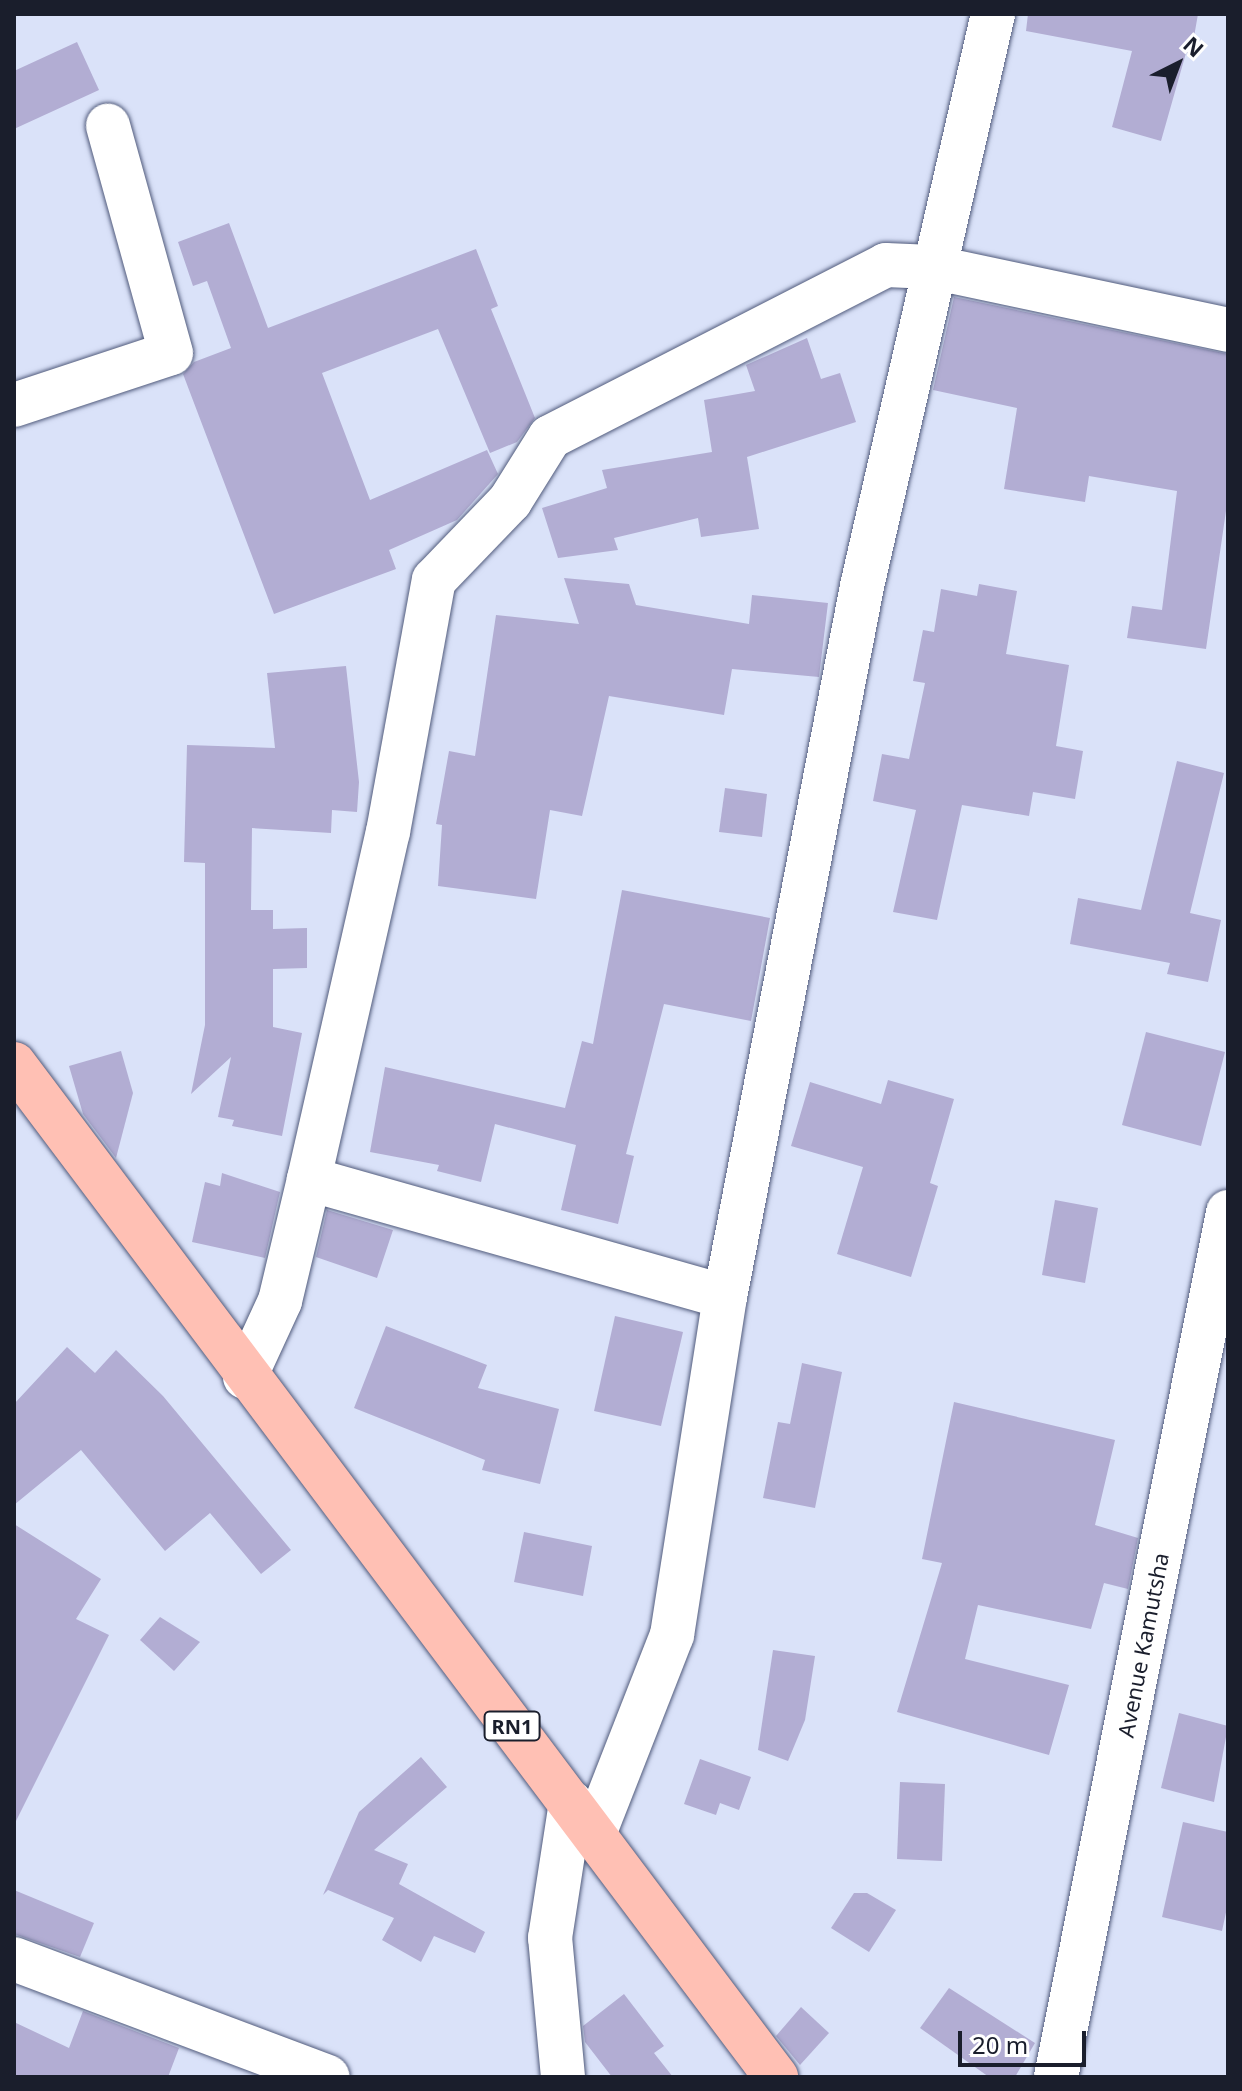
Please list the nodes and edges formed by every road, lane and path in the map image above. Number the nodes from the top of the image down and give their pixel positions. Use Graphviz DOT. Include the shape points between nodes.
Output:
graph roads {
  1 [pos="993,14"];
  2 [pos="108,126"];
  3 [pos="932,267"];
  4 [pos="1228,330"];
  5 [pos="14,405"];
  6 [pos="14,1064"];
  7 [pos="309,1179"];
  8 [pos="1228,1212"];
  9 [pos="725,1297"];
  10 [pos="245,1377"];
  11 [pos="582,1819"];
  12 [pos="14,1959"];
  13 [pos="328,2077"];
  14 [pos="563,2077"];
  15 [pos="776,2077"];
  16 [pos="1056,2077"];
  1 -- 3 [label="street"];
  2 -- 5 [label="street" via="171,353"];
  3 -- 4 [label="street"];
  3 -- 7 [label="street" via="886,265 550,437 510,501 434,580 388,832"];
  3 -- 9 [label="street" via="862,586"];
  6 -- 10 [label="highway, RN1"];
  7 -- 9 [label="street"];
  7 -- 10 [label="street" via="280,1301"];
  8 -- 16 [label="street, Avenue Kamutsha"];
  9 -- 11 [label="street" via="672,1635"];
  10 -- 11 [label="highway, RN1"];
  11 -- 14 [label="street" via="550,1938"];
  11 -- 15 [label="highway, RN1"];
  12 -- 13 [label="street"];
}
